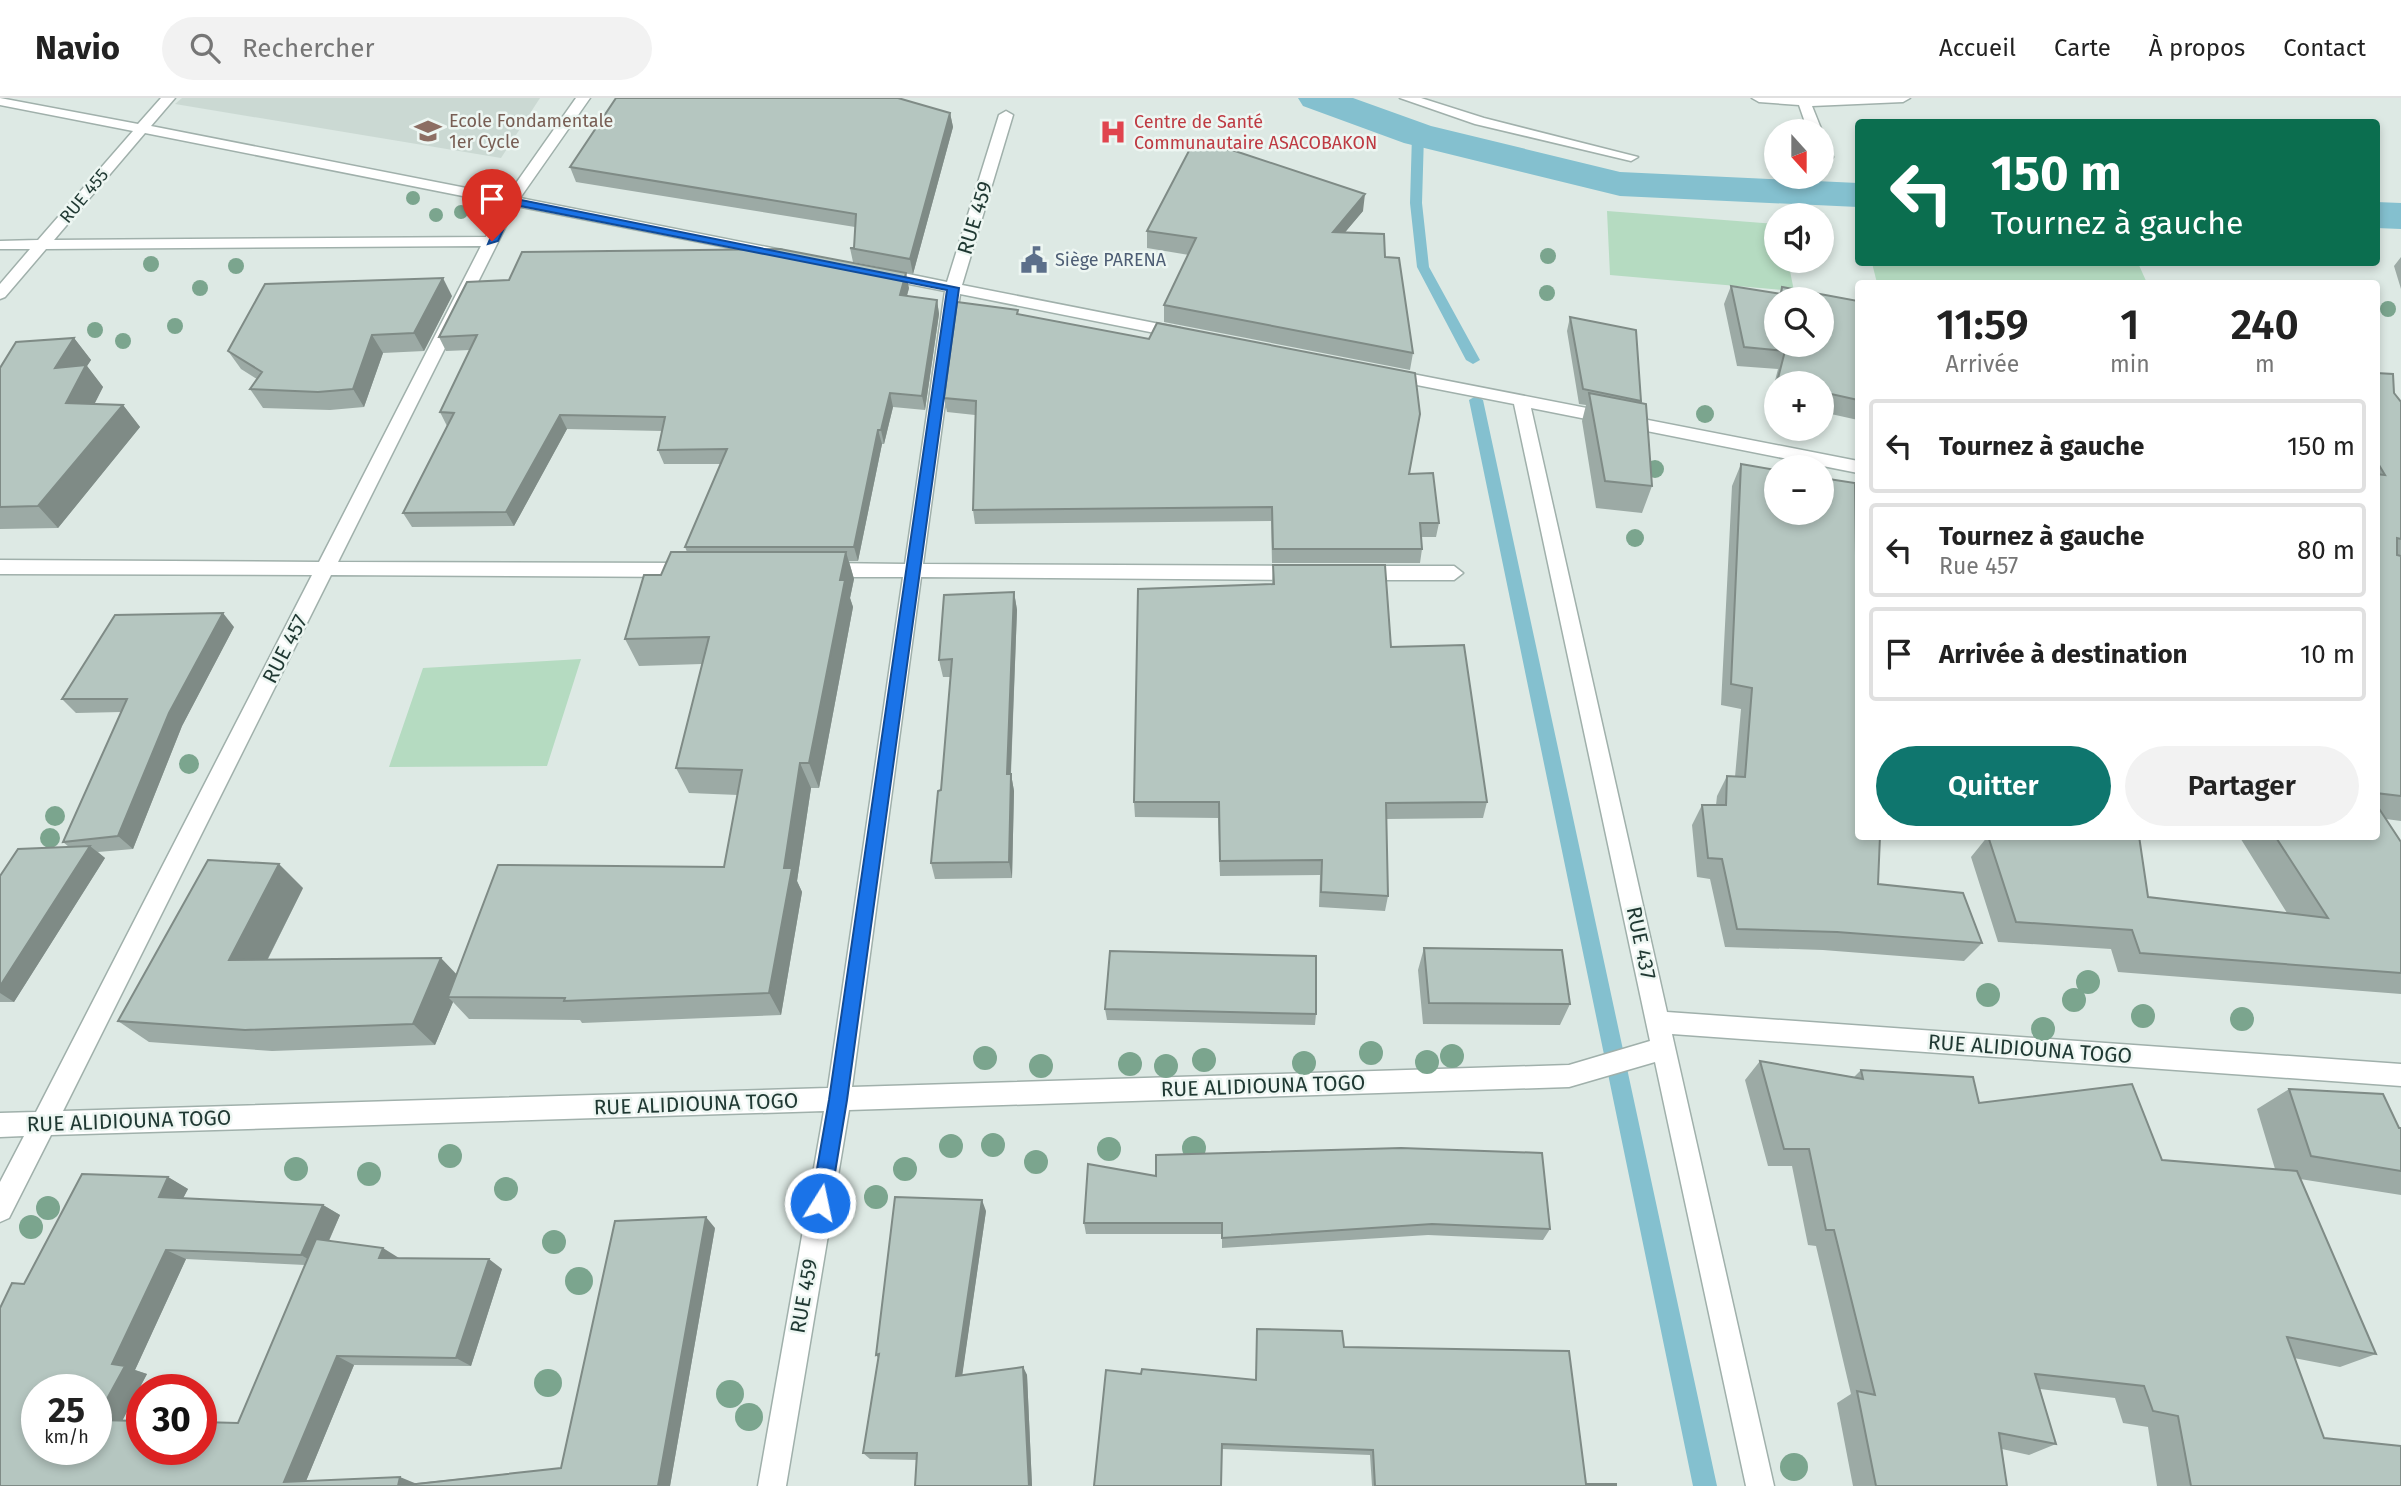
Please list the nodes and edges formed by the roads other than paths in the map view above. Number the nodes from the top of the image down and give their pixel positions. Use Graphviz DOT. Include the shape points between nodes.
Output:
graph roads {
  1 [pos="168,98"];
  2 [pos="583,98"];
  3 [pos="1407,98"];
  4 [pos="1759,98"];
  5 [pos="1903,98"];
  6 [pos="0,100"];
  7 [pos="1804,102"];
  8 [pos="1006,115"];
  9 [pos="1810,119"];
  10 [pos="141,128"];
  11 [pos="1631,157"];
  12 [pos="511,201"];
  13 [pos="492,241"];
  14 [pos="44,244"];
  15 [pos="0,245"];
  16 [pos="793,257"];
  17 [pos="860,270"];
  18 [pos="953,288"];
  19 [pos="0,294"];
  20 [pos="1197,336"];
  21 [pos="1373,371"];
  22 [pos="1521,400"];
  23 [pos="1855,466"];
  24 [pos="0,567"];
  25 [pos="326,568"];
  26 [pos="717,570"];
  27 [pos="800,570"];
  28 [pos="912,571"];
  29 [pos="1315,573"];
  30 [pos="1343,573"];
  31 [pos="1454,573"];
  32 [pos="1659,1022"];
  33 [pos="1652,1051"];
  34 [pos="2401,1075"];
  35 [pos="838,1100"];
  36 [pos="44,1124"];
  37 [pos="0,1125"];
  38 [pos="0,1209"];
  39 [pos="772,1486"];
  40 [pos="1760,1486"];
  1 -- 10 [label="street, RUE 455"];
  2 -- 12 [label="street, RUE 457"];
  3 -- 11 [label="street" via="1480,121"];
  4 -- 7 [label="street"];
  5 -- 7 [label="street"];
  6 -- 10 [label="street"];
  7 -- 9 [label="street"];
  8 -- 18 [label="street, RUE 459"];
  10 -- 12 [label="street"];
  10 -- 14 [label="street, RUE 455"];
  12 -- 13 [label="street, RUE 457"];
  12 -- 16 [label="street"];
  13 -- 14 [label="street"];
  13 -- 25 [label="street, RUE 457"];
  14 -- 15 [label="street"];
  14 -- 19 [label="street, RUE 455"];
  17 -- 18 [label="street"];
  18 -- 20 [label="street"];
  18 -- 28 [label="street, RUE 459"];
  21 -- 22 [label="street"];
  22 -- 23 [label="street"];
  22 -- 32 [label="street, RUE 437"];
  24 -- 25 [label="street"];
  25 -- 26 [label="street"];
  25 -- 36 [label="street, RUE 457"];
  27 -- 28 [label="street"];
  28 -- 29 [label="street"];
  28 -- 35 [label="street, RUE 459"];
  30 -- 31 [label="street"];
  32 -- 33 [label="street, RUE 437"];
  32 -- 34 [label="street, RUE ALIDIOUNA TOGO"];
  33 -- 35 [label="street, RUE ALIDIOUNA TOGO" via="1569,1076"];
  33 -- 40 [label="street, RUE 437"];
  35 -- 36 [label="street, RUE ALIDIOUNA TOGO"];
  35 -- 39 [label="street, RUE 459"];
  36 -- 37 [label="street, RUE ALIDIOUNA TOGO"];
  36 -- 38 [label="street, RUE 457"];
}
